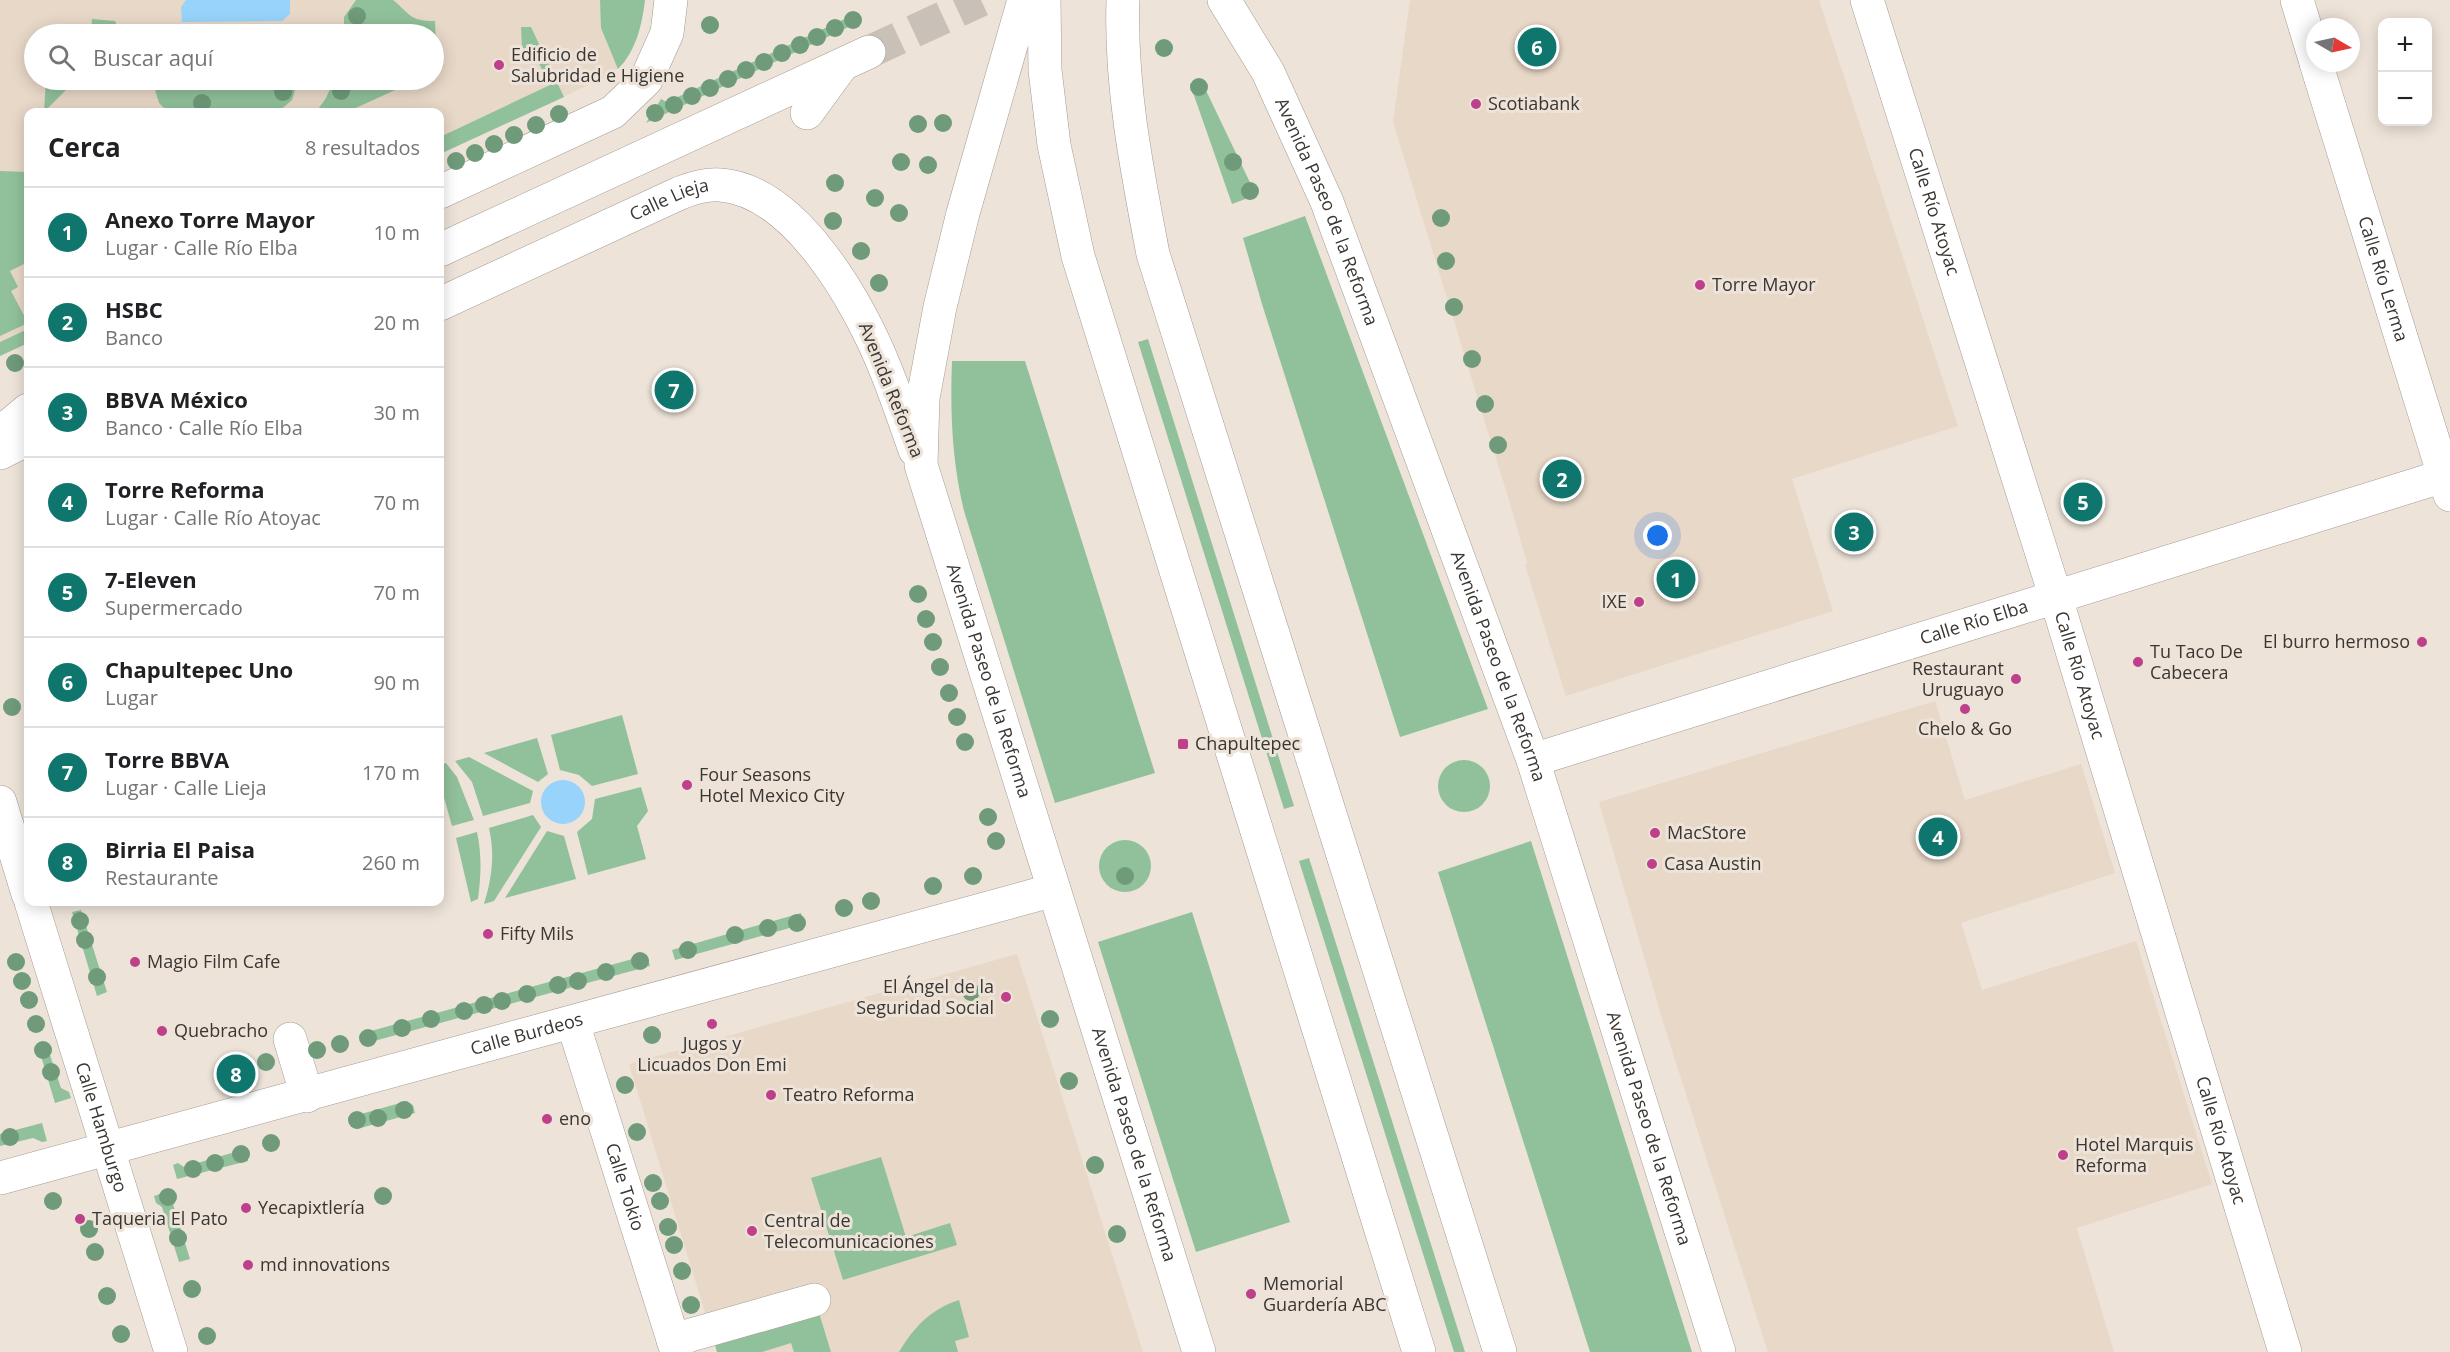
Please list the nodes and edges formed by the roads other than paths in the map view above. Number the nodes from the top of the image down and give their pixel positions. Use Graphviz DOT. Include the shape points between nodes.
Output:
graph roads {
  1 [pos="671,0"];
  2 [pos="1024,0"];
  3 [pos="1044,0"];
  4 [pos="1123,0"];
  5 [pos="1224,0"];
  6 [pos="1254,0"];
  7 [pos="1866,0"];
  8 [pos="2296,0"];
  9 [pos="2306,30"];
  10 [pos="1244,32"];
  11 [pos="2319,72"];
  12 [pos="807,113"];
  13 [pos="444,190"];
  14 [pos="444,248"];
  15 [pos="444,302"];
  16 [pos="860,315"];
  17 [pos="24,422"];
  18 [pos="16,445"];
  19 [pos="921,465"];
  20 [pos="2448,481"];
  21 [pos="2056,598"];
  22 [pos="1533,760"];
  23 [pos="0,802"];
  24 [pos="24,881"];
  25 [pos="1054,890"];
  26 [pos="32,906"];
  27 [pos="573,1023"];
  28 [pos="290,1039"];
  29 [pos="307,1096"];
  30 [pos="108,1150"];
  31 [pos="0,1178"];
  32 [pos="814,1300"];
  33 [pos="675,1346"];
  34 [pos="171,1352"];
  35 [pos="1199,1352"];
  36 [pos="1419,1352"];
  37 [pos="1500,1352"];
  38 [pos="1719,1352"];
  39 [pos="2284,1352"];
  1 -- 13 [label="street" via="667,33 646,81 613,112"];
  2 -- 19 [label="street, Avenida Paseo de la Reforma" via="939,307 923,398"];
  3 -- 36 [label="street" via="1045,70 1054,145 1078,256"];
  4 -- 37 [label="street" via="1126,78 1136,168 1153,254"];
  5 -- 10 [label="street, Avenida Paseo de la Reforma"];
  6 -- 10 [label="street"];
  7 -- 21 [label="street, Calle Río Atoyac"];
  8 -- 9 [label="street, Calle Río Lerma"];
  10 -- 22 [label="street, Avenida Paseo de la Reforma" via="1270,76 1327,202"];
  11 -- 20 [label="street, Calle Río Lerma"];
  12 -- 14 [label="street" via="855,59"];
  15 -- 16 [label="street, Calle Lieja" via="680,193 719,184 755,195 792,221 827,263"];
  16 -- 19 [label="street, Avenida Reforma" via="885,367"];
  17 -- 18 [label="street"];
  19 -- 25 [label="street, Avenida Paseo de la Reforma"];
  20 -- 21 [label="street, Calle Río Elba"];
  21 -- 22 [label="street, Calle Río Elba"];
  21 -- 39 [label="street, Calle Río Atoyac"];
  22 -- 38 [label="street, Avenida Paseo de la Reforma"];
  23 -- 24 [label="street"];
  25 -- 27 [label="street, Calle Burdeos"];
  25 -- 35 [label="street, Avenida Paseo de la Reforma"];
  26 -- 30 [label="street, Calle Hamburgo"];
  27 -- 29 [label="street, Calle Burdeos"];
  27 -- 33 [label="street, Calle Tokio"];
  28 -- 29 [label="street"];
  29 -- 30 [label="street, Calle Burdeos"];
  30 -- 31 [label="street, Calle Burdeos"];
  30 -- 34 [label="street, Calle Hamburgo"];
  32 -- 33 [label="street"];
}
